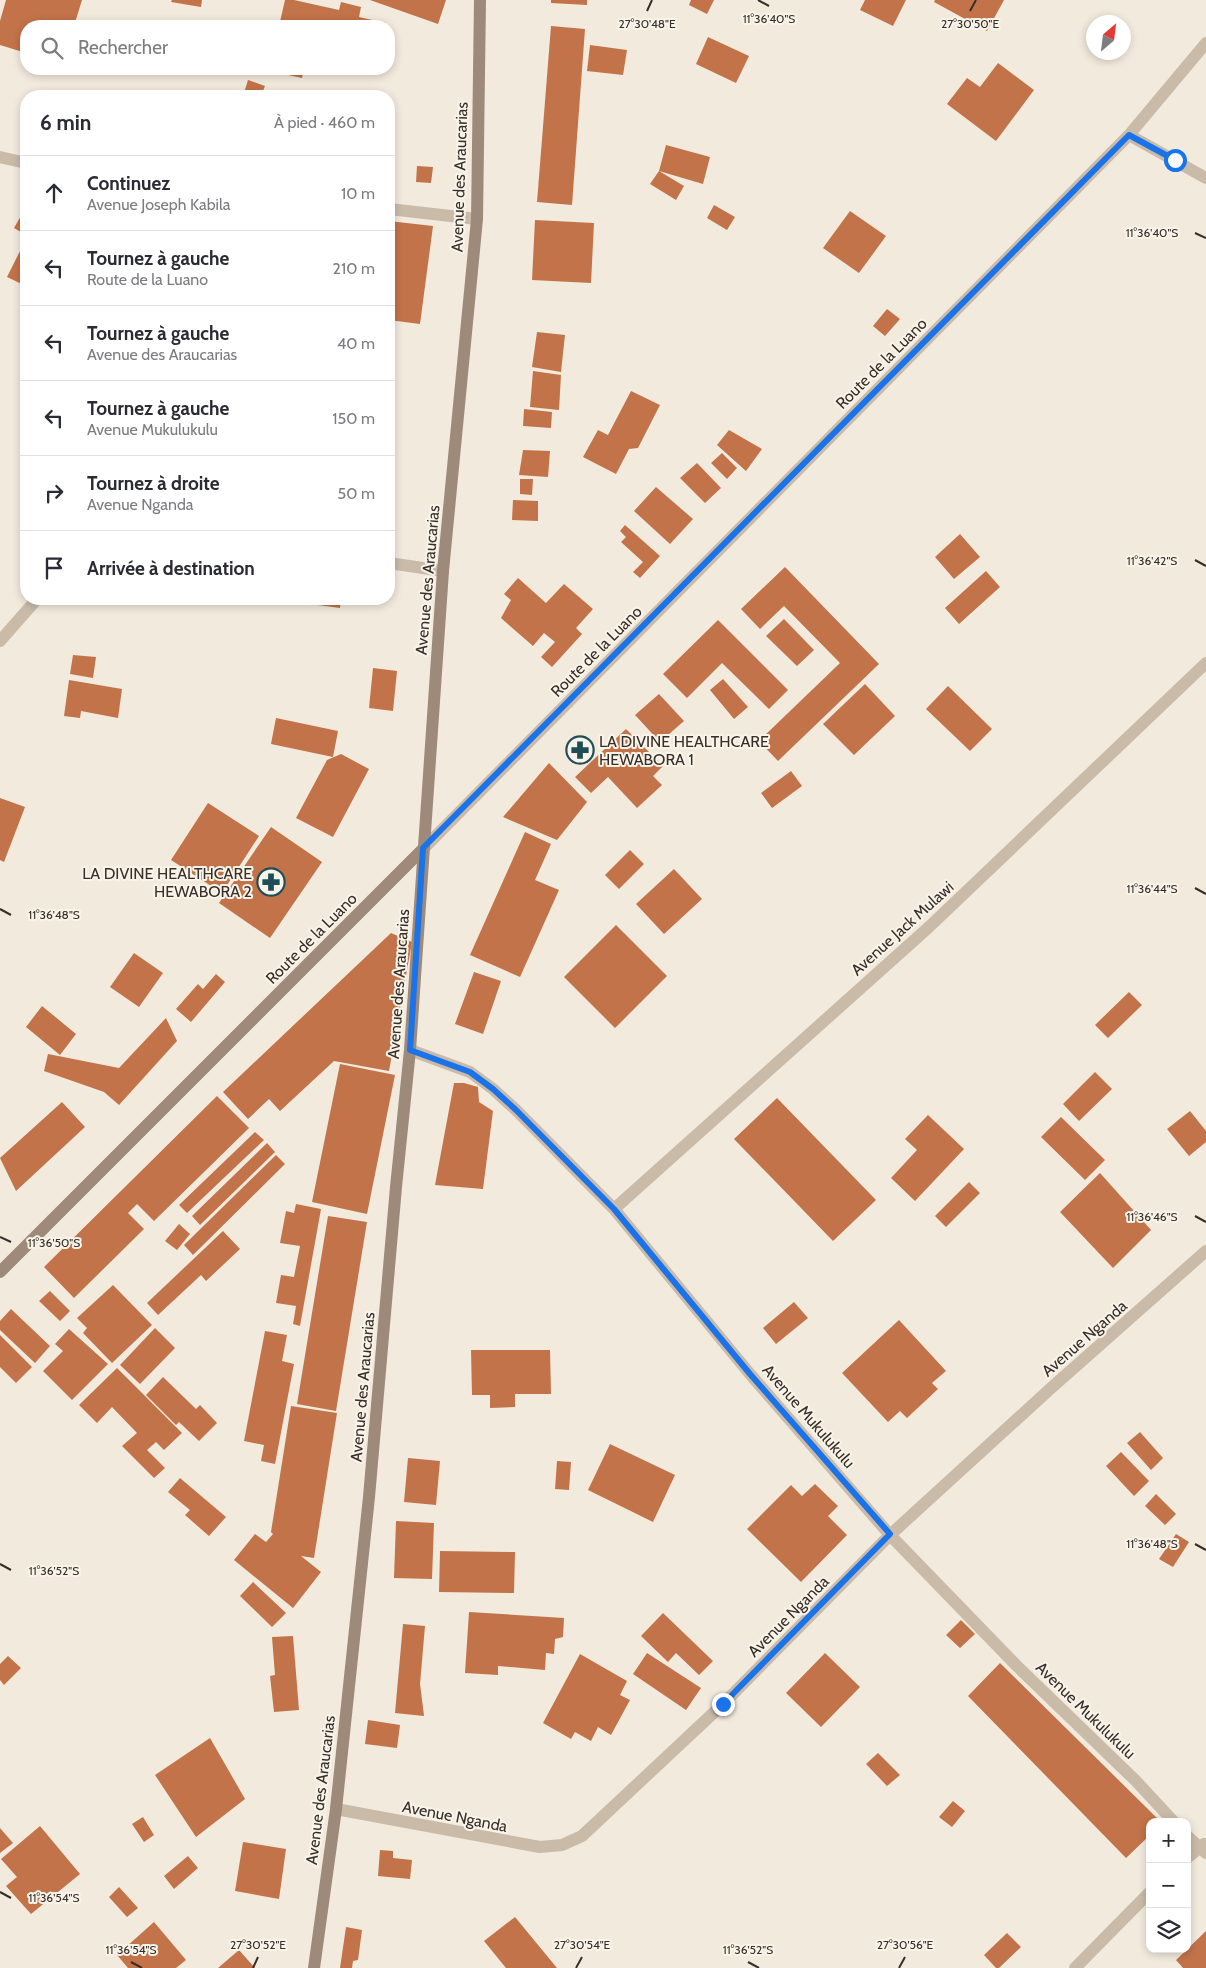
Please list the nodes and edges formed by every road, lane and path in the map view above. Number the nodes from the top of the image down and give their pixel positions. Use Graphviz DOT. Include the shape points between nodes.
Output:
graph roads {
  1 [pos="480,0"];
  2 [pos="1206,43"];
  3 [pos="1129,135"];
  4 [pos="0,157"];
  5 [pos="20,162"];
  6 [pos="1206,178"];
  7 [pos="395,210"];
  8 [pos="477,219"];
  9 [pos="395,564"];
  10 [pos="443,571"];
  11 [pos="32,605"];
  12 [pos="0,641"];
  13 [pos="1206,663"];
  14 [pos="423,848"];
  15 [pos="410,1050"];
  16 [pos="614,1209"];
  17 [pos="1206,1252"];
  18 [pos="0,1272"];
  19 [pos="890,1534"];
  20 [pos="336,1809"];
  21 [pos="1170,1818"];
  22 [pos="1191,1839"];
  23 [pos="1204,1848"];
  24 [pos="1191,1856"];
  25 [pos="1146,1896"];
  26 [pos="314,1968"];
  27 [pos="1075,1968"];
  1 -- 8 [label="street, Avenue des Araucarias"];
  2 -- 3 [label="street, Route de la Luano"];
  3 -- 6 [label="street"];
  3 -- 14 [label="street, Route de la Luano"];
  4 -- 5 [label="street"];
  7 -- 8 [label="street"];
  8 -- 10 [label="street, Avenue des Araucarias"];
  9 -- 10 [label="street"];
  10 -- 14 [label="street, Avenue des Araucarias"];
  11 -- 12 [label="street"];
  13 -- 16 [label="street, Avenue Jack Mulawi" via="929,927"];
  14 -- 15 [label="street, Avenue des Araucarias"];
  14 -- 18 [label="street, Route de la Luano"];
  15 -- 16 [label="street, Avenue Mukulukulu" via="470,1072 493,1089"];
  15 -- 20 [label="street, Avenue des Araucarias" via="369,1497"];
  16 -- 19 [label="street, Avenue Mukulukulu" via="750,1374"];
  17 -- 19 [label="street, Avenue Nganda"];
  19 -- 20 [label="street, Avenue Nganda" via="723,1704 582,1836 562,1845 540,1847"];
  19 -- 21 [label="street, Avenue Mukulukulu"];
  20 -- 26 [label="street, Avenue des Araucarias"];
  22 -- 23 [label="street"];
  23 -- 24 [label="street"];
  25 -- 27 [label="street"];
}
